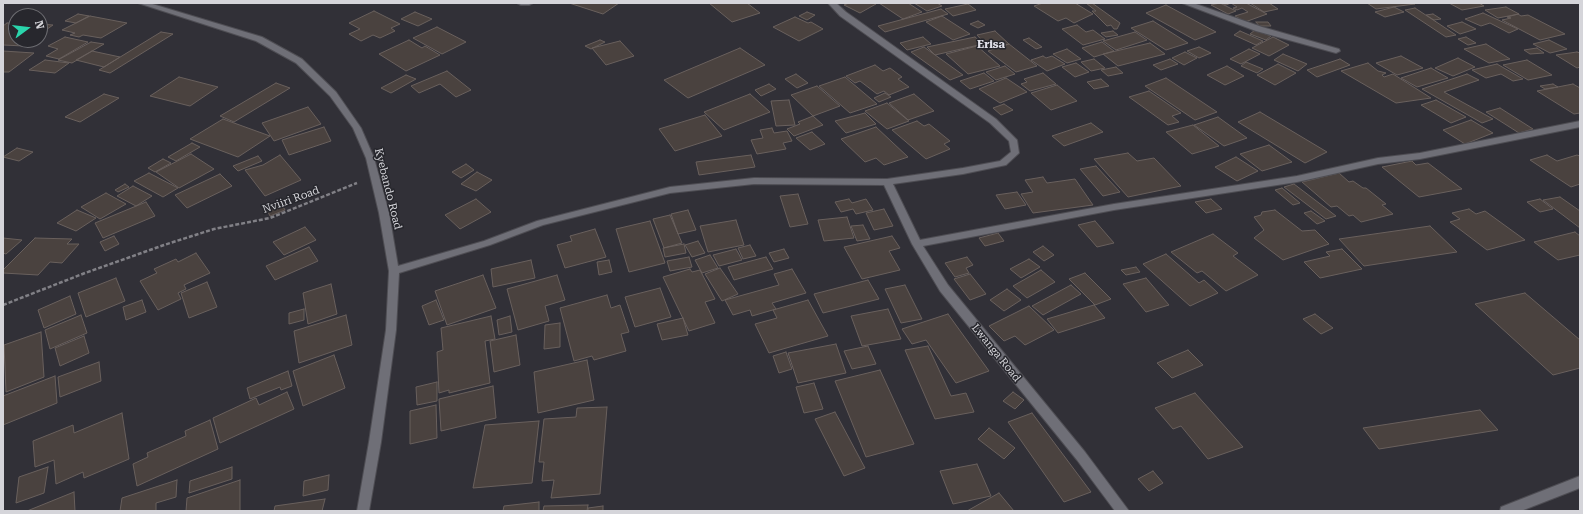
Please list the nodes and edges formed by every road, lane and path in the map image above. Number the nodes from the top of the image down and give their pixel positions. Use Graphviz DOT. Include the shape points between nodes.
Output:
graph roads {
  1 [pos="142,3"];
  2 [pos="521,3"];
  3 [pos="529,3"];
  4 [pos="832,3"];
  5 [pos="1186,3"];
  6 [pos="1336,51"];
  7 [pos="1580,124"];
  8 [pos="375,177"];
  9 [pos="887,182"];
  10 [pos="918,244"];
  11 [pos="394,271"];
  12 [pos="3,305"];
  13 [pos="1580,482"];
  14 [pos="363,511"];
  15 [pos="1123,511"];
  16 [pos="1506,511"];
  1 -- 8 [label="street, Kyebando Road" via="259,39 299,61 333,94 357,128"];
  2 -- 3 [label="street"];
  4 -- 9 [label="street" via="843,14 993,121 1013,140 1015,153 1003,163"];
  5 -- 6 [label="street" via="1259,29"];
  7 -- 10 [label="street" via="1451,150 1378,161 1297,179 1114,207"];
  8 -- 11 [label="street, Kyebando Road"];
  8 -- 12 [label="path, Nviiri Road" via="270,218 214,229 164,245"];
  9 -- 10 [label="street, Lwanga Road"];
  9 -- 11 [label="street" via="754,181 670,190 540,223 487,243"];
  10 -- 15 [label="street, Lwanga Road" via="944,288"];
  11 -- 14 [label="street, Kyebando Road" via="391,330"];
  13 -- 16 [label="street"];
}
